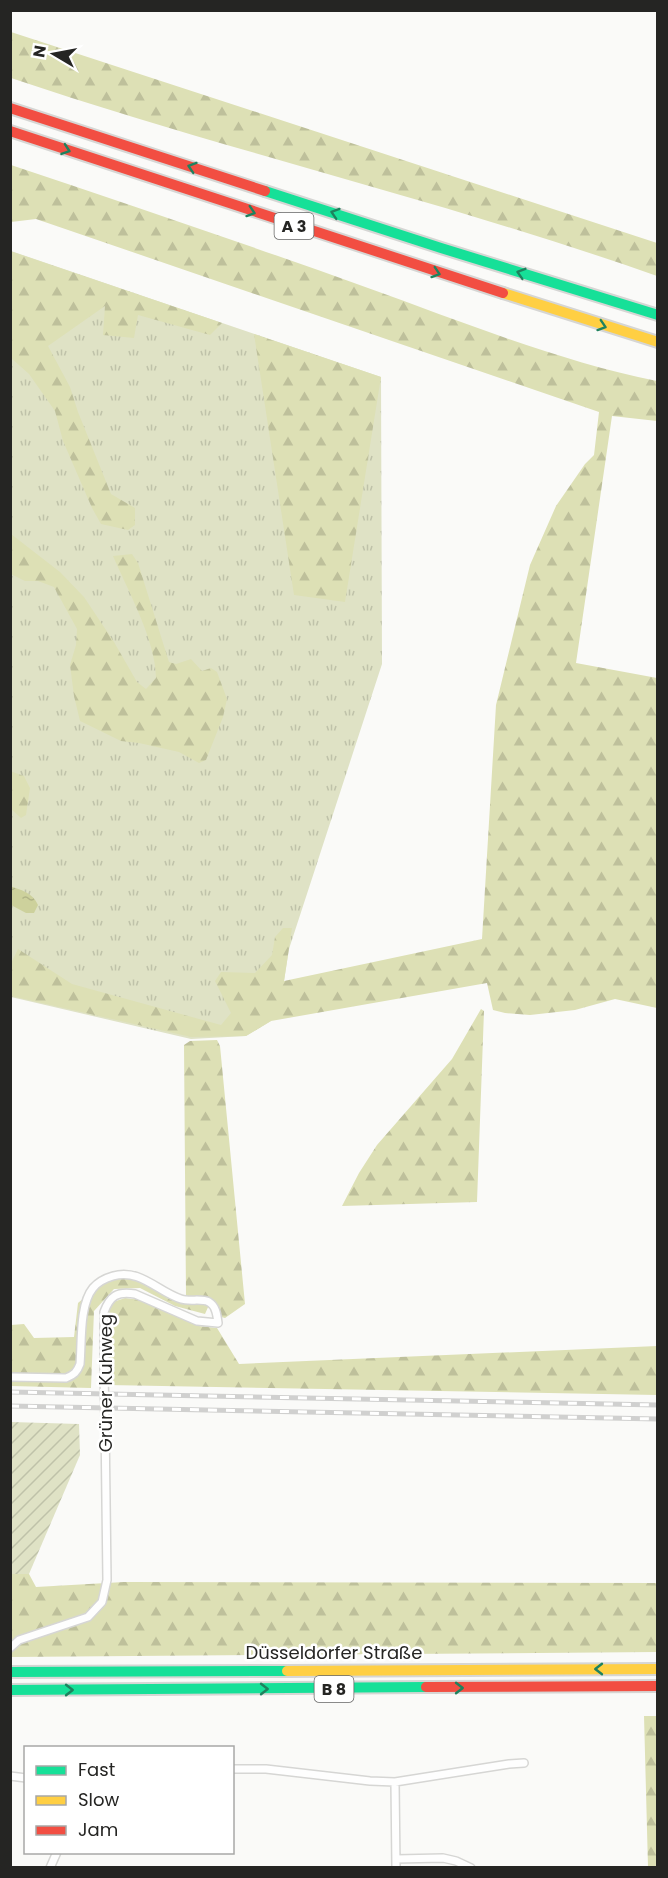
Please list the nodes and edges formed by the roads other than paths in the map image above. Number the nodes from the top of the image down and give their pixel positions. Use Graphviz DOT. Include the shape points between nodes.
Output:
graph roads {
  1 [pos="10,108"];
  2 [pos="10,131"];
  3 [pos="657,315"];
  4 [pos="657,342"];
  5 [pos="10,1377"];
  6 [pos="10,1648"];
  7 [pos="657,1668"];
  8 [pos="10,1672"];
  9 [pos="657,1686"];
  10 [pos="10,1690"];
  11 [pos="524,1763"];
  12 [pos="234,1769"];
  13 [pos="395,1782"];
  14 [pos="56,1854"];
  15 [pos="396,1859"];
  16 [pos="50,1868"];
  17 [pos="396,1868"];
  18 [pos="471,1868"];
  3 -- 1 [label="main road, A 3, one-way"];
  2 -- 4 [label="main road, A 3, one-way"];
  5 -- 6 [label="street, Grüner Kuhweg, bridge" via="66,1378 77,1371 87,1299 93,1288 107,1278 138,1276 181,1299 205,1301 214,1308 218,1323 205,1323 135,1294 123,1292 107,1303 107,1580 102,1602 88,1617 19,1640"];
  7 -- 8 [label="main road, Düsseldorfer Straße / B 8, one-way"];
  10 -- 9 [label="main road, Düsseldorfer Straße / B 8, one-way"];
  11 -- 13 [label="street"];
  12 -- 13 [label="street"];
  13 -- 15 [label="street"];
  14 -- 16 [label="street"];
  15 -- 17 [label="street"];
  15 -- 18 [label="street" via="443,1858"];
}
